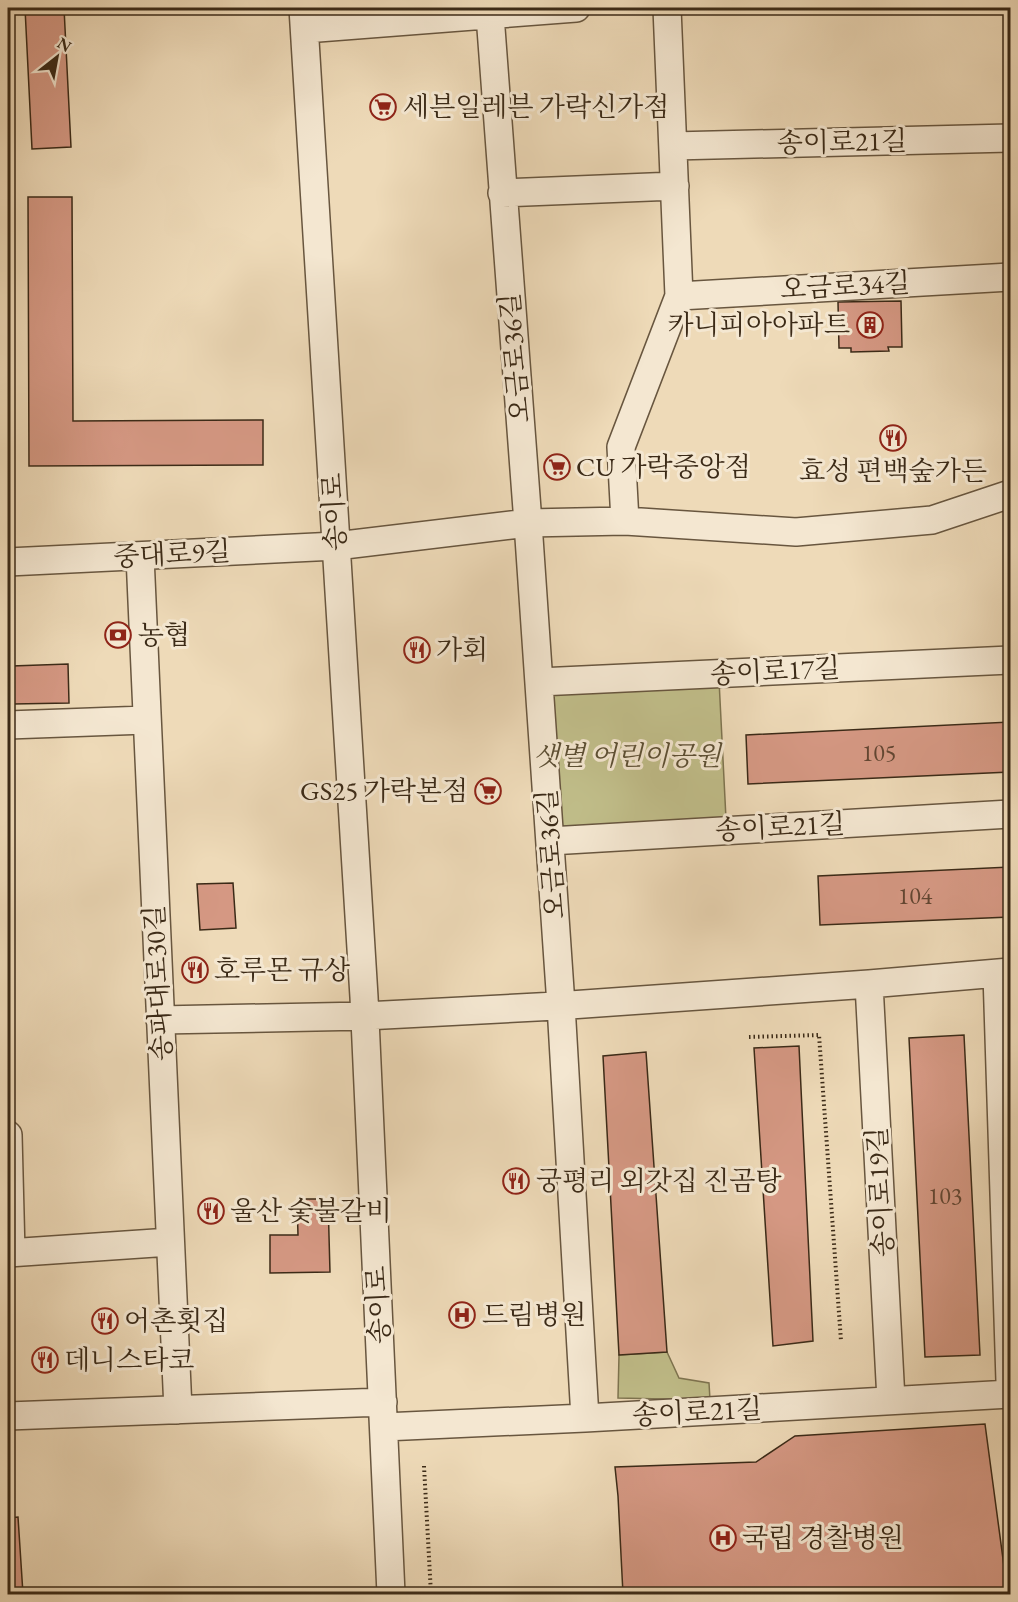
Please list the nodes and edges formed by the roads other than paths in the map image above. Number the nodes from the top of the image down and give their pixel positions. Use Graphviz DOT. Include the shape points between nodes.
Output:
graph roads {
  1 [pos="576,8"];
  2 [pos="667,8"];
  3 [pos="490,15"];
  4 [pos="304,18"];
  5 [pos="1011,138"];
  6 [pos="673,146"];
  7 [pos="675,186"];
  8 [pos="502,193"];
  9 [pos="1011,277"];
  10 [pos="679,296"];
  11 [pos="1011,494"];
  12 [pos="625,522"];
  13 [pos="528,523"];
  14 [pos="336,546"];
  15 [pos="140,556"];
  16 [pos="8,562"];
  17 [pos="1011,660"];
  18 [pos="539,682"];
  19 [pos="146,720"];
  20 [pos="8,725"];
  21 [pos="1011,813"];
  22 [pos="550,841"];
  23 [pos="1004,973"];
  24 [pos="869,984"];
  25 [pos="561,1005"];
  26 [pos="365,1016"];
  27 [pos="160,1020"];
  28 [pos="8,1135"];
  29 [pos="170,1242"];
  30 [pos="9,1253"];
  31 [pos="1011,1381"];
  32 [pos="1011,1394"];
  33 [pos="891,1400"];
  34 [pos="178,1410"];
  35 [pos="383,1415"];
  36 [pos="8,1416"];
  37 [pos="585,1418"];
  38 [pos="392,1594"];
  1 -- 3 [label="street"];
  2 -- 6 [label="street"];
  3 -- 4 [label="street"];
  3 -- 8 [label="street, 오금로36길"];
  4 -- 14 [label="street, 송이로"];
  5 -- 6 [label="street, 송이로21길"];
  6 -- 7 [label="street"];
  7 -- 8 [label="street"];
  7 -- 10 [label="street"];
  8 -- 13 [label="street, 오금로36길"];
  9 -- 10 [label="street, 오금로34길"];
  10 -- 12 [label="street" via="621,447"];
  11 -- 12 [label="street" via="932,520 796,532"];
  12 -- 13 [label="street"];
  13 -- 14 [label="street"];
  13 -- 18 [label="street, 오금로36길"];
  14 -- 15 [label="street, 중대로9길"];
  14 -- 26 [label="street, 송이로"];
  15 -- 16 [label="street, 중대로9길"];
  15 -- 19 [label="street, 송파대로30길"];
  17 -- 18 [label="street, 송이로17길"];
  18 -- 22 [label="street, 오금로36길"];
  19 -- 20 [label="street"];
  19 -- 27 [label="street, 송파대로30길"];
  21 -- 22 [label="street, 송이로21길"];
  22 -- 25 [label="street, 오금로36길"];
  23 -- 24 [label="street"];
  23 -- 31 [label="street"];
  24 -- 25 [label="street"];
  24 -- 33 [label="street, 송이로19길"];
  25 -- 26 [label="street"];
  25 -- 37 [label="street"];
  26 -- 27 [label="street"];
  26 -- 35 [label="street, 송이로"];
  27 -- 29 [label="street, 송파대로30길"];
  28 -- 30 [label="street"];
  29 -- 30 [label="street"];
  29 -- 34 [label="street, 송파대로30길"];
  32 -- 33 [label="street, 송이로21길"];
  33 -- 37 [label="street, 송이로21길"];
  34 -- 35 [label="street"];
  34 -- 36 [label="street"];
  35 -- 37 [label="street, 송이로21길"];
  35 -- 38 [label="street, 송이로"];
}
